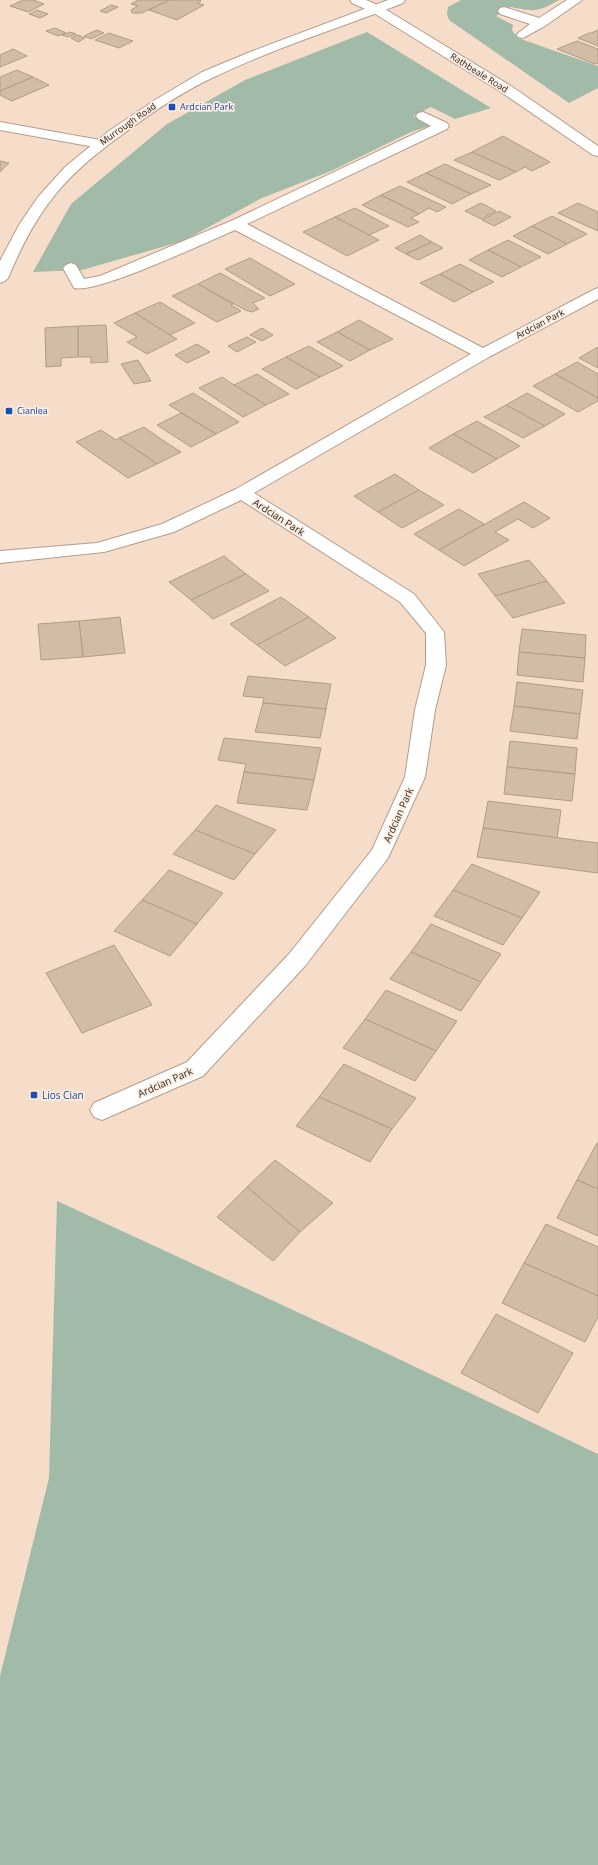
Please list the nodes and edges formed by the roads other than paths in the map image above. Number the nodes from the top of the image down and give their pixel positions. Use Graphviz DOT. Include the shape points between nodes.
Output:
graph roads {
  1 [pos="356,0"];
  2 [pos="399,0"];
  3 [pos="576,0"];
  4 [pos="376,9"];
  5 [pos="504,11"];
  6 [pos="542,24"];
  7 [pos="523,34"];
  8 [pos="423,116"];
  9 [pos="0,126"];
  10 [pos="100,144"];
  11 [pos="598,152"];
  12 [pos="236,224"];
  13 [pos="71,268"];
  14 [pos="0,278"];
  15 [pos="598,294"];
  16 [pos="483,354"];
  17 [pos="242,493"];
  18 [pos="0,557"];
  19 [pos="102,1110"];
  1 -- 4 [label="street, Rathbeale Road"];
  2 -- 4 [label="street, Murrough Road"];
  3 -- 6 [label="street"];
  4 -- 10 [label="street, Murrough Road" via="207,75 154,105"];
  4 -- 11 [label="street, Rathbeale Road" via="506,89"];
  5 -- 6 [label="street"];
  6 -- 7 [label="street"];
  8 -- 12 [label="street" via="442,126"];
  9 -- 10 [label="street"];
  10 -- 14 [label="street, Murrough Road" via="62,178 33,214 13,248"];
  12 -- 13 [label="street" via="105,279 78,285"];
  12 -- 16 [label="street"];
  15 -- 16 [label="street, Ardcian Park"];
  16 -- 17 [label="street, Ardcian Park"];
  17 -- 18 [label="street, Ardcian Park" via="168,528 98,548"];
  17 -- 19 [label="street, Ardcian Park" via="407,598 435,632 436,665 425,710 415,777 381,853 297,960 195,1069"];
}
